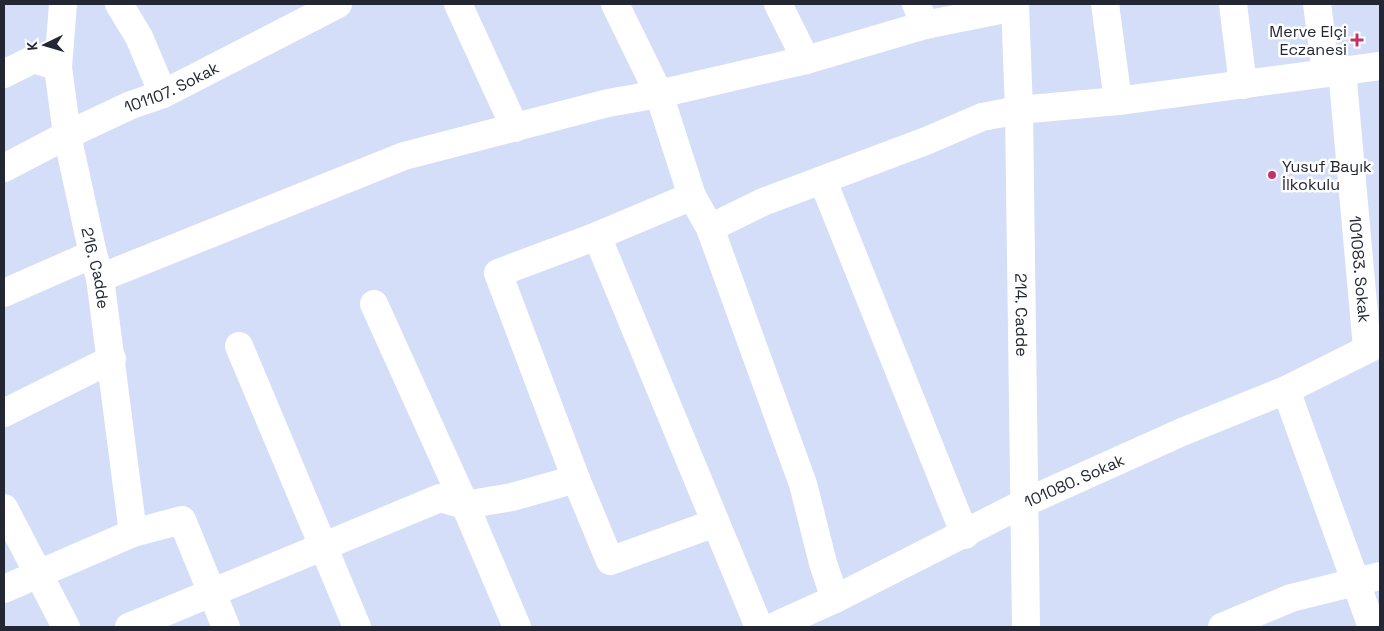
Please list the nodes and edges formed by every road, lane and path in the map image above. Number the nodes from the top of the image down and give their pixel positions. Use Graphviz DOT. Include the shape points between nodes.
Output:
graph roads {
  1 [pos="63,4"];
  2 [pos="119,4"];
  3 [pos="338,4"];
  4 [pos="458,4"];
  5 [pos="615,4"];
  6 [pos="778,4"];
  7 [pos="1105,4"];
  8 [pos="1233,4"];
  9 [pos="1317,4"];
  10 [pos="1015,5"];
  11 [pos="307,11"];
  12 [pos="922,11"];
  13 [pos="806,60"];
  14 [pos="1380,66"];
  15 [pos="58,67"];
  16 [pos="1334,71"];
  17 [pos="4,74"];
  18 [pos="1243,85"];
  19 [pos="163,94"];
  20 [pos="659,94"];
  21 [pos="1118,101"];
  22 [pos="1019,110"];
  23 [pos="515,128"];
  24 [pos="68,135"];
  25 [pos="4,168"];
  26 [pos="823,181"];
  27 [pos="692,196"];
  28 [pos="710,228"];
  29 [pos="597,236"];
  30 [pos="97,266"];
  31 [pos="4,293"];
  32 [pos="374,304"];
  33 [pos="239,346"];
  34 [pos="1373,346"];
  35 [pos="112,359"];
  36 [pos="1286,390"];
  37 [pos="4,413"];
  38 [pos="576,479"];
  39 [pos="1024,503"];
  40 [pos="465,506"];
  41 [pos="4,508"];
  42 [pos="715,524"];
  43 [pos="133,533"];
  44 [pos="965,535"];
  45 [pos="324,547"];
  46 [pos="39,575"];
  47 [pos="1368,578"];
  48 [pos="4,590"];
  49 [pos="212,594"];
  50 [pos="835,599"];
  51 [pos="66,627"];
  52 [pos="129,627"];
  53 [pos="226,627"];
  54 [pos="358,627"];
  55 [pos="517,627"];
  56 [pos="759,627"];
  57 [pos="773,627"];
  58 [pos="1026,627"];
  59 [pos="1222,627"];
  60 [pos="1372,627"];
  1 -- 15 [label="street, 216. Cadde"];
  2 -- 19 [label="street" via="139,38"];
  3 -- 11 [label="street, 101107. Sokak"];
  4 -- 23 [label="street"];
  5 -- 20 [label="street"];
  6 -- 13 [label="street"];
  7 -- 21 [label="street"];
  8 -- 18 [label="street"];
  9 -- 16 [label="street, 101083. Sokak"];
  10 -- 12 [label="street"];
  10 -- 22 [label="street, 214. Cadde"];
  11 -- 19 [label="street, 101107. Sokak"];
  12 -- 13 [label="street"];
  13 -- 20 [label="street"];
  14 -- 16 [label="street"];
  15 -- 17 [label="street" via="34,59"];
  15 -- 24 [label="street, 216. Cadde"];
  16 -- 18 [label="street"];
  16 -- 34 [label="street, 101083. Sokak"];
  18 -- 21 [label="street"];
  19 -- 24 [label="street, 101107. Sokak" via="131,105"];
  20 -- 23 [label="street" via="608,103"];
  20 -- 27 [label="street"];
  21 -- 22 [label="street"];
  22 -- 26 [label="street" via="982,117"];
  22 -- 39 [label="street, 214. Cadde"];
  23 -- 30 [label="street" via="404,156"];
  24 -- 25 [label="street, 101107. Sokak"];
  24 -- 30 [label="street, 216. Cadde"];
  26 -- 28 [label="street" via="763,202"];
  26 -- 44 [label="street"];
  27 -- 28 [label="street"];
  27 -- 29 [label="street"];
  28 -- 50 [label="street" via="803,484"];
  29 -- 38 [label="street" via="498,273"];
  29 -- 42 [label="street"];
  30 -- 31 [label="street"];
  30 -- 35 [label="street, 216. Cadde"];
  32 -- 40 [label="street"];
  33 -- 45 [label="street"];
  34 -- 36 [label="street, 101080. Sokak"];
  35 -- 37 [label="street"];
  35 -- 43 [label="street, 216. Cadde"];
  36 -- 39 [label="street, 101080. Sokak" via="1182,432"];
  36 -- 47 [label="street"];
  38 -- 40 [label="street"];
  38 -- 42 [label="street" via="610,561"];
  39 -- 44 [label="street, 101080. Sokak"];
  39 -- 58 [label="street, 214. Cadde"];
  40 -- 45 [label="street" via="440,498"];
  40 -- 55 [label="street"];
  41 -- 46 [label="street"];
  42 -- 56 [label="street"];
  43 -- 46 [label="street"];
  43 -- 49 [label="street" via="182,520"];
  44 -- 50 [label="street, 101080. Sokak"];
  45 -- 49 [label="street"];
  45 -- 54 [label="street"];
  46 -- 48 [label="street"];
  46 -- 51 [label="street"];
  47 -- 59 [label="street" via="1291,598"];
  47 -- 60 [label="street"];
  49 -- 52 [label="street"];
  49 -- 53 [label="street"];
  50 -- 57 [label="street, 101080. Sokak"];
}
